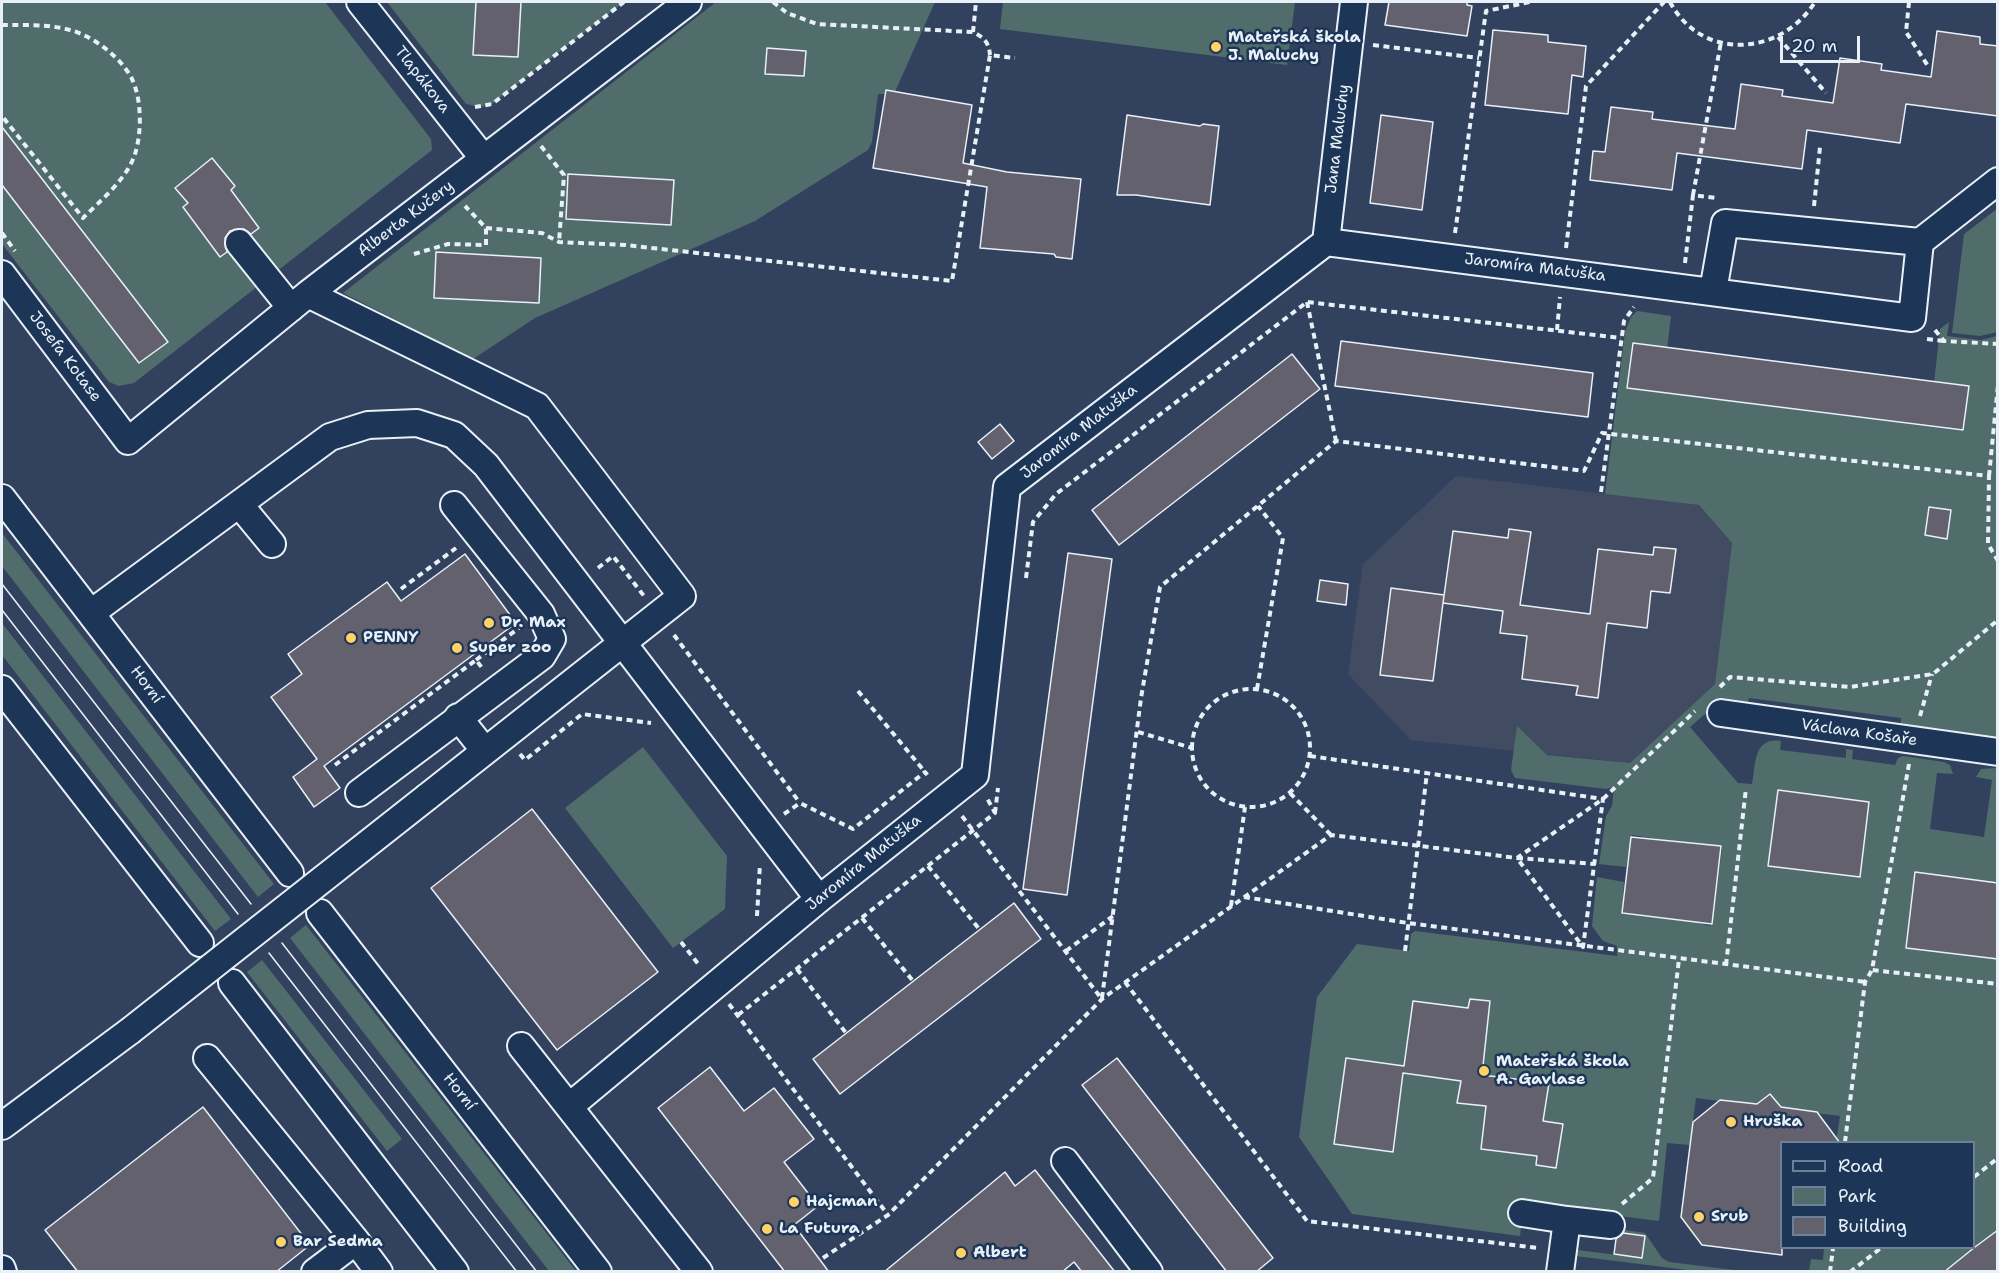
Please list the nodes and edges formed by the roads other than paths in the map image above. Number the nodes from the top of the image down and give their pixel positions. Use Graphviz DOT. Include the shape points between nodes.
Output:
graph roads {
  1 [pos="360,2"];
  2 [pos="688,2"];
  3 [pos="1354,2"];
  4 [pos="484,159"];
  5 [pos="1998,181"];
  6 [pos="1326,242"];
  7 [pos="1920,242"];
  8 [pos="239,243"];
  9 [pos="2,274"];
  10 [pos="1713,291"];
  11 [pos="299,301"];
  12 [pos="128,441"];
  13 [pos="2,498"];
  14 [pos="240,504"];
  15 [pos="454,505"];
  16 [pos="272,544"];
  17 [pos="91,613"];
  18 [pos="621,643"];
  19 [pos="3,695"];
  20 [pos="1710,706"];
  21 [pos="458,717"];
  22 [pos="485,751"];
  23 [pos="1998,752"];
  24 [pos="359,793"];
  25 [pos="290,873"];
  26 [pos="819,900"];
  27 [pos="320,913"];
  28 [pos="200,943"];
  29 [pos="231,983"];
  30 [pos="521,1046"];
  31 [pos="207,1058"];
  32 [pos="570,1106"];
  33 [pos="2,1126"];
  34 [pos="1065,1161"];
  35 [pos="1522,1213"];
  36 [pos="1566,1220"];
  37 [pos="1605,1225"];
  38 [pos="356,1241"];
  39 [pos="1561,1261"];
  40 [pos="315,1272"];
  41 [pos="380,1272"];
  42 [pos="455,1272"];
  43 [pos="598,1272"];
  44 [pos="699,1272"];
  45 [pos="1149,1272"];
  1 -- 4 [label="street, Tlapákova"];
  2 -- 4 [label="street, Alberta Kučery"];
  3 -- 6 [label="street, Jana Maluchy"];
  4 -- 11 [label="street, Alberta Kučery"];
  5 -- 7 [label="street"];
  6 -- 10 [label="street, Jaromíra Matuška"];
  6 -- 26 [label="street, Jaromíra Matuška" via="1007,487 987,777 947,798"];
  7 -- 10 [label="street" via="1725,223"];
  7 -- 10 [label="street, Jaromíra Matuška" via="1912,318"];
  8 -- 11 [label="street"];
  9 -- 12 [label="street, Josefa Kotase"];
  11 -- 12 [label="street, Alberta Kučery"];
  11 -- 18 [label="street" via="537,406 682,596"];
  13 -- 17 [label="street, Horní"];
  14 -- 16 [label="street"];
  14 -- 17 [label="street"];
  14 -- 18 [label="street" via="330,437 368,425 417,423 454,435 486,465"];
  15 -- 21 [label="street" via="541,614 552,639 542,656"];
  17 -- 25 [label="street, Horní"];
  18 -- 22 [label="street"];
  18 -- 26 [label="street"];
  19 -- 28 [label="street"];
  20 -- 23 [label="street, Václava Košaře"];
  21 -- 22 [label="street"];
  21 -- 24 [label="street"];
  22 -- 33 [label="street, bridge" via="130,1031"];
  26 -- 32 [label="street, Jaromíra Matuška" via="709,977"];
  27 -- 43 [label="street, Horní"];
  29 -- 42 [label="street"];
  30 -- 32 [label="street"];
  31 -- 38 [label="street"];
  32 -- 44 [label="street"];
  34 -- 45 [label="street"];
  35 -- 36 [label="street"];
  36 -- 37 [label="street"];
  36 -- 39 [label="street"];
  38 -- 40 [label="street"];
  38 -- 41 [label="street"];
}
